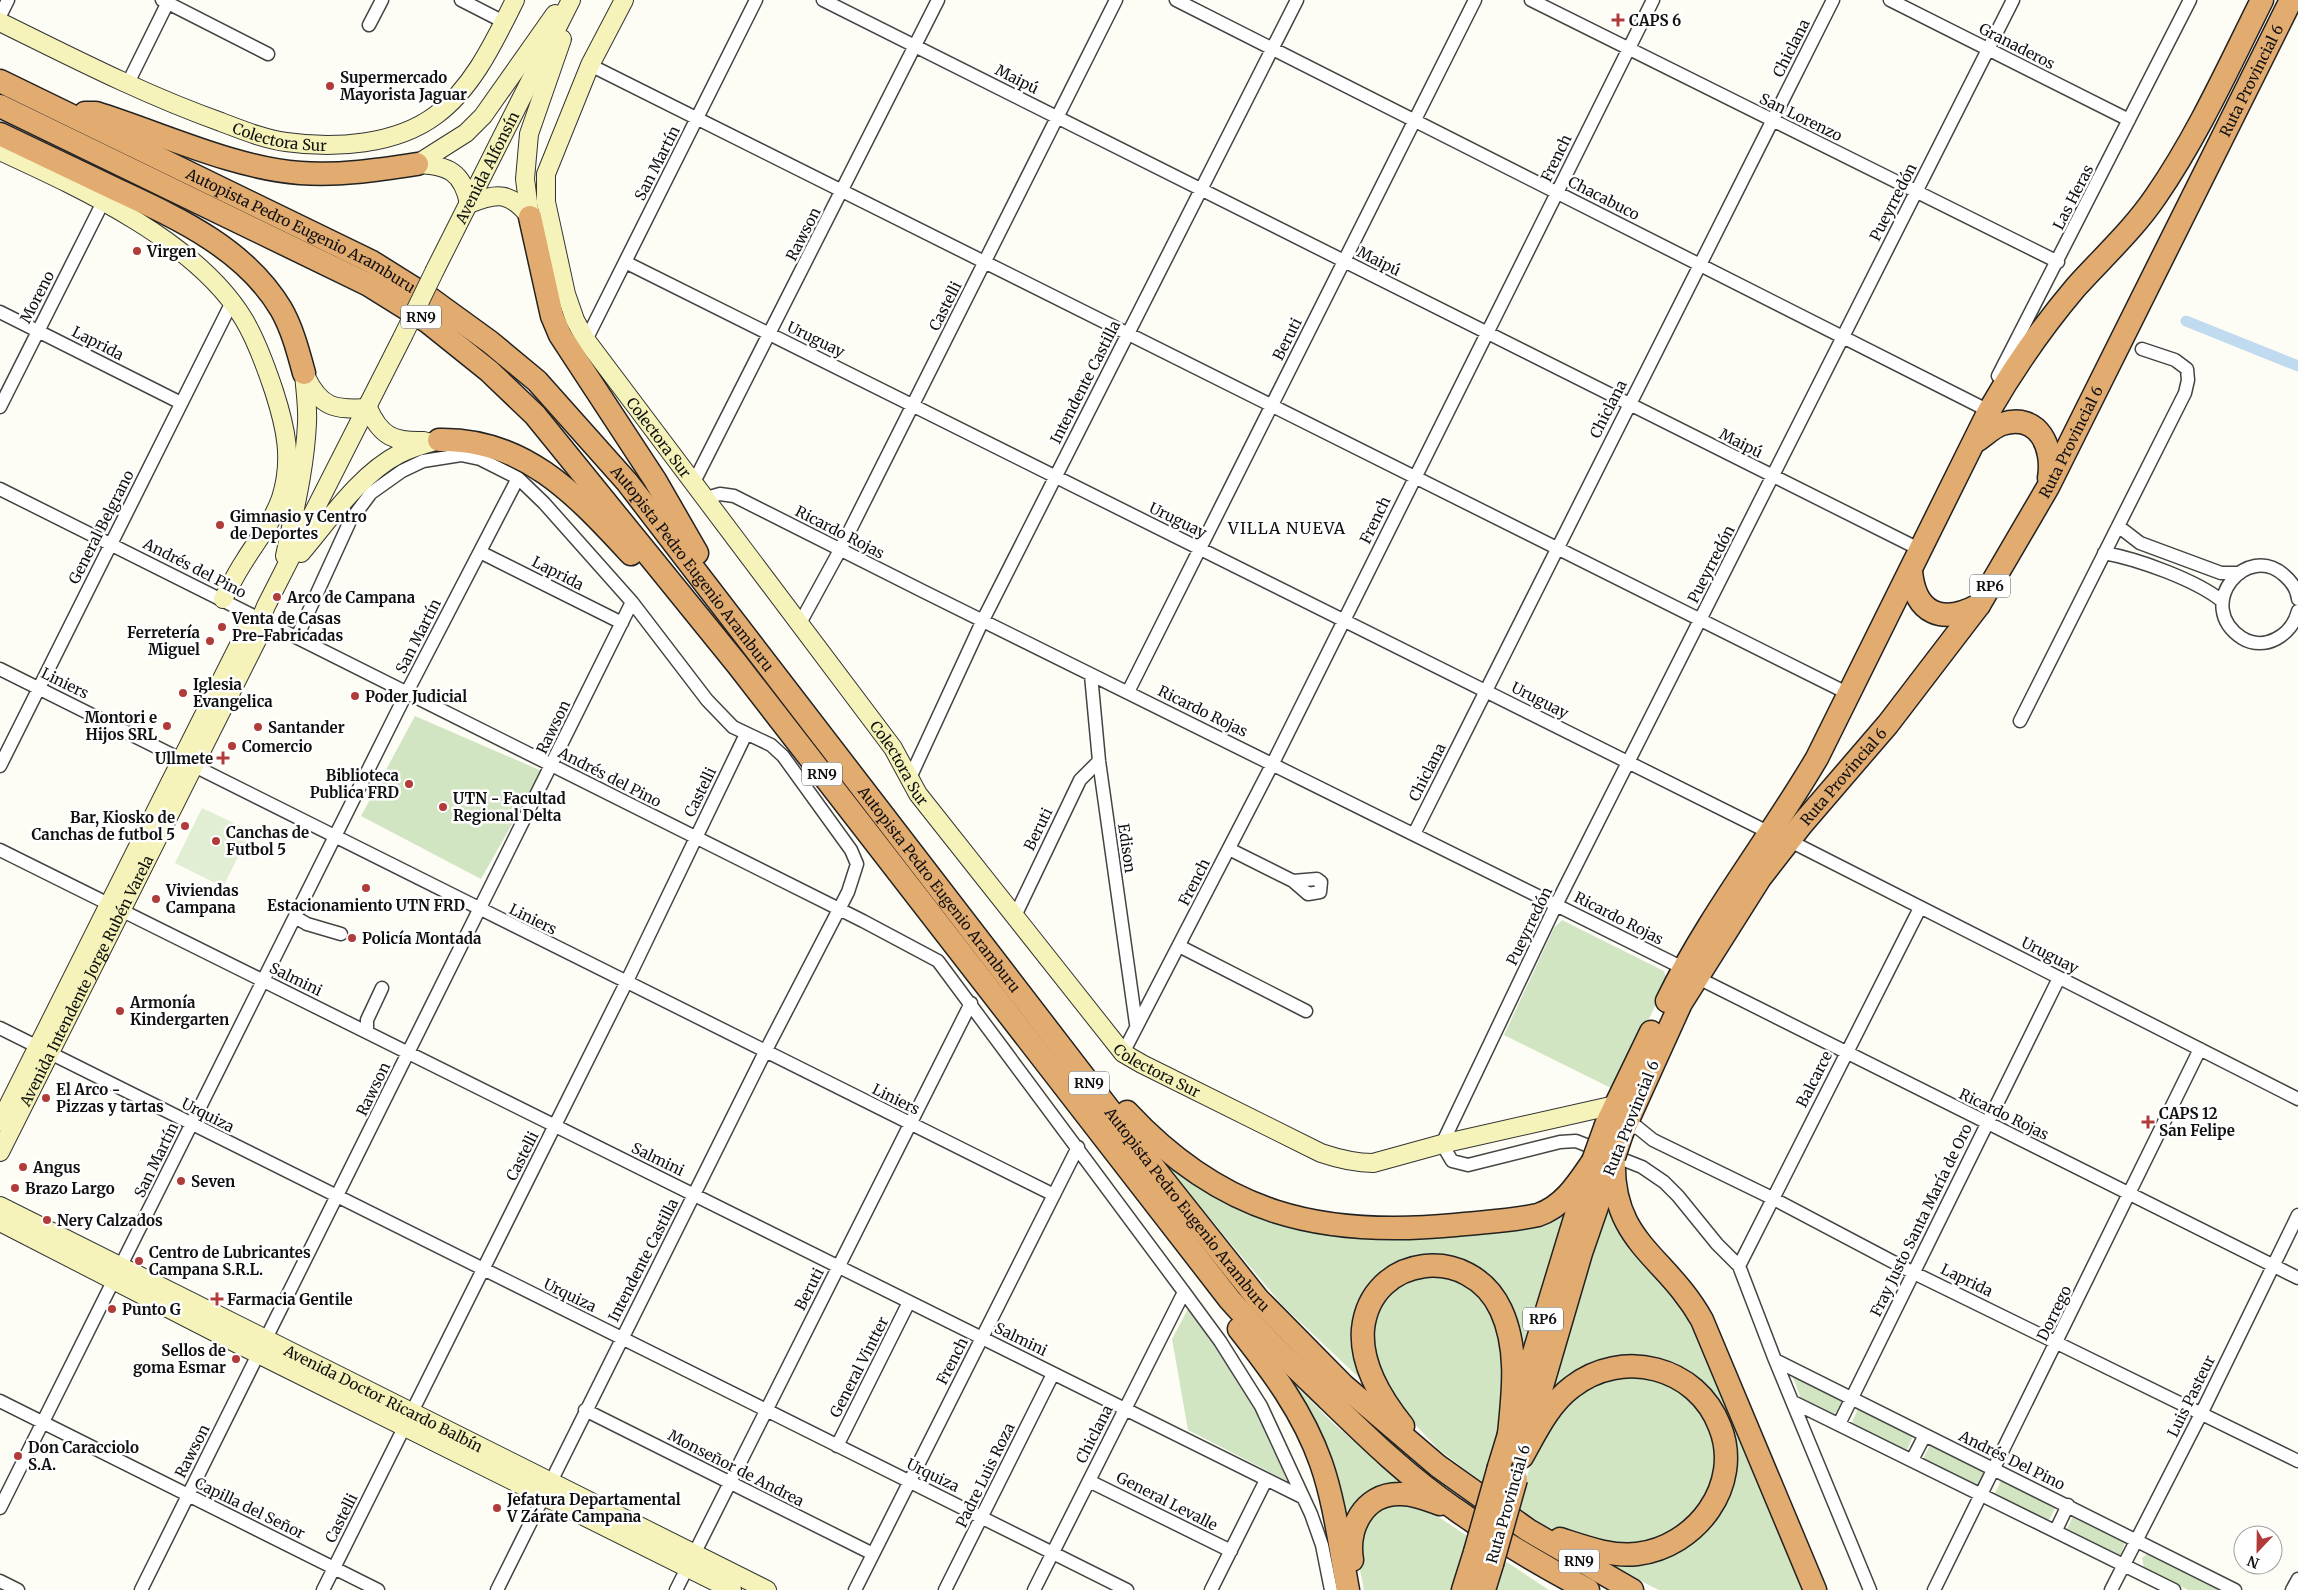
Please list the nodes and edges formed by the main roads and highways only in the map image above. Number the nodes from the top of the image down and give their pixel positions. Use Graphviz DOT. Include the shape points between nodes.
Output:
graph roads {
  1 [pos="515,0"];
  2 [pos="564,0"];
  3 [pos="571,0"];
  4 [pos="576,0"];
  5 [pos="624,0"];
  6 [pos="2262,0"];
  7 [pos="2291,0"];
  8 [pos="0,22"];
  9 [pos="0,81"];
  10 [pos="0,106"];
  11 [pos="66,113"];
  12 [pos="0,134"];
  13 [pos="0,151"];
  14 [pos="417,164"];
  15 [pos="469,204"];
  16 [pos="530,217"];
  17 [pos="403,336"];
  18 [pos="304,373"];
  19 [pos="368,408"];
  20 [pos="439,440"];
  21 [pos="1974,443"];
  22 [pos="2048,487"];
  23 [pos="1911,571"];
  24 [pos="280,578"];
  25 [pos="715,595"];
  26 [pos="223,600"];
  27 [pos="1979,606"];
  28 [pos="737,664"];
  29 [pos="1779,837"];
  30 [pos="1027,1002"];
  31 [pos="44,1050"];
  32 [pos="0,1122"];
  33 [pos="1617,1123"];
  34 [pos="0,1152"];
  35 [pos="1600,1170"];
  36 [pos="0,1206"];
  37 [pos="0,1222"];
  38 [pos="1203,1266"];
  39 [pos="117,1273"];
  40 [pos="1509,1434"];
  41 [pos="1522,1457"];
  42 [pos="1438,1466"];
  43 [pos="1508,1473"];
  44 [pos="1454,1509"];
  45 [pos="1528,1530"];
  46 [pos="1484,1558"];
  47 [pos="691,1561"];
  48 [pos="1542,1565"];
  49 [pos="732,1590"];
  50 [pos="767,1590"];
  51 [pos="1348,1590"];
  52 [pos="1358,1590"];
  53 [pos="1463,1590"];
  54 [pos="1484,1590"];
  55 [pos="1564,1590"];
  56 [pos="1588,1590"];
  57 [pos="1632,1590"];
  58 [pos="1815,1590"];
  1 -- 8 [label="main road, Colectora Sur" via="473,75 450,102 423,123 392,137 331,144 265,138 189,111 127,85"];
  2 -- 14 [label="main road" via="483,116 466,133"];
  3 -- 15 [label="main road, Avenida Alfonsín"];
  4 -- 16 [label="main road" via="529,134 526,180"];
  5 -- 33 [label="main road, Colectora Sur" via="590,65 549,161 544,186 566,294 586,340 893,748 909,780 1123,1053 1321,1153 1346,1161 1373,1162 1442,1144"];
  6 -- 21 [label="highway, Ruta Provincial 6 / RP6" via="2218,90 2156,196 2120,241 2076,287 2022,355 1986,409"];
  7 -- 22 [label="highway, Ruta Provincial 6 / RP6"];
  9 -- 11 [label="highway, Autopista Pedro Eugenio Aramburu / RN9"];
  10 -- 28 [label="highway, Autopista Pedro Eugenio Aramburu / RN9" via="366,284 428,322 489,371 534,415"];
  11 -- 14 [label="highway" via="96,113 238,161 278,170 343,174"];
  11 -- 25 [label="highway, Autopista Pedro Eugenio Aramburu / RN9" via="372,262 490,342 537,381 627,482"];
  12 -- 18 [label="highway" via="180,220 230,253 259,281 281,309"];
  13 -- 26 [label="main road" via="103,202 167,241 195,262 244,319 268,374 284,423 289,458 281,497 272,520 245,559"];
  14 -- 15 [label="main road" via="436,164 456,174 464,183"];
  15 -- 16 [label="main road" via="490,195 499,195 520,205"];
  15 -- 17 [label="main road, Avenida Alfonsín, bridge"];
  16 -- 25 [label="highway" via="552,316 560,335 655,480 703,563"];
  17 -- 19 [label="main road, Avenida Intendente Jorge Rubén Varela"];
  18 -- 19 [label="main road" via="314,394 328,404 346,409"];
  18 -- 24 [label="main road" via="307,422 302,468"];
  19 -- 20 [label="main road" via="375,425 395,439"];
  19 -- 24 [label="main road, Avenida Intendente Jorge Rubén Varela"];
  20 -- 24 [label="main road" via="397,455 371,473"];
  20 -- 28 [label="highway" via="485,445 542,469 616,539"];
  21 -- 22 [label="highway" via="2000,424 2025,424 2035,429 2049,449 2052,463"];
  21 -- 23 [label="highway, Ruta Provincial 6 / RP6"];
  22 -- 27 [label="highway, Ruta Provincial 6 / RP6"];
  23 -- 27 [label="highway" via="1916,596 1930,611 1950,616"];
  23 -- 29 [label="highway, Ruta Provincial 6 / RP6"];
  24 -- 31 [label="main road, Avenida Intendente Jorge Rubén Varela" via="260,618 259,636 188,762"];
  25 -- 30 [label="highway, Autopista Pedro Eugenio Aramburu / RN9"];
  27 -- 29 [label="highway, Ruta Provincial 6 / RP6" via="1888,724"];
  28 -- 38 [label="highway, Autopista Pedro Eugenio Aramburu / RN9"];
  29 -- 33 [label="highway, Ruta Provincial 6 / RP6" via="1690,973 1667,1031"];
  30 -- 35 [label="highway" via="1158,1143 1220,1188 1286,1215 1312,1222 1371,1229 1530,1217 1559,1203"];
  30 -- 42 [label="highway, Autopista Pedro Eugenio Aramburu / RN9" via="1258,1299 1343,1385"];
  31 -- 32 [label="main road, Avenida Intendente Jorge Rubén Varela"];
  31 -- 34 [label="main road, Avenida Intendente Jorge Rubén Varela"];
  33 -- 35 [label="highway, Ruta Provincial 6 / RP6, bridge"];
  35 -- 40 [label="highway, Ruta Provincial 6 / RP6"];
  35 -- 41 [label="highway, Ruta Provincial 6 / RP6"];
  35 -- 58 [label="highway" via="1630,1231 1676,1282 1702,1320"];
  36 -- 39 [label="main road, Avenida Doctor Ricardo Balbín"];
  37 -- 39 [label="main road, Avenida Doctor Ricardo Balbín"];
  38 -- 44 [label="highway, Autopista Pedro Eugenio Aramburu / RN9" via="1260,1333 1357,1427"];
  38 -- 51 [label="highway" via="1228,1314 1278,1378 1313,1444 1327,1483"];
  39 -- 47 [label="main road, Avenida Doctor Ricardo Balbín"];
  40 -- 42 [label="highway" via="1512,1360 1506,1327 1496,1300 1480,1281 1458,1269 1434,1265 1403,1272 1384,1286 1372,1303 1363,1328 1364,1351 1375,1382 1393,1413"];
  40 -- 43 [label="highway, Ruta Provincial 6 / RP6"];
  41 -- 43 [label="highway, Ruta Provincial 6 / RP6"];
  41 -- 45 [label="highway" via="1546,1416 1572,1387 1602,1370 1636,1365 1665,1372 1699,1395 1720,1426 1725,1452 1721,1485 1708,1513 1686,1535 1662,1548 1636,1554 1611,1553"];
  42 -- 45 [label="highway, Autopista Pedro Eugenio Aramburu / RN9"];
  43 -- 46 [label="highway, Ruta Provincial 6 / RP6, bridge"];
  44 -- 48 [label="highway, Autopista Pedro Eugenio Aramburu / RN9"];
  44 -- 52 [label="highway" via="1400,1494 1388,1495 1368,1505 1352,1529 1350,1541"];
  45 -- 57 [label="highway, Autopista Pedro Eugenio Aramburu / RN9"];
  46 -- 53 [label="highway, Ruta Provincial 6 / RP6"];
  46 -- 54 [label="highway, Ruta Provincial 6 / RP6"];
  47 -- 49 [label="main road, Avenida Doctor Ricardo Balbín"];
  47 -- 50 [label="main road, Avenida Doctor Ricardo Balbín"];
  48 -- 55 [label="highway"];
  48 -- 56 [label="highway, Autopista Pedro Eugenio Aramburu / RN9"];
}
